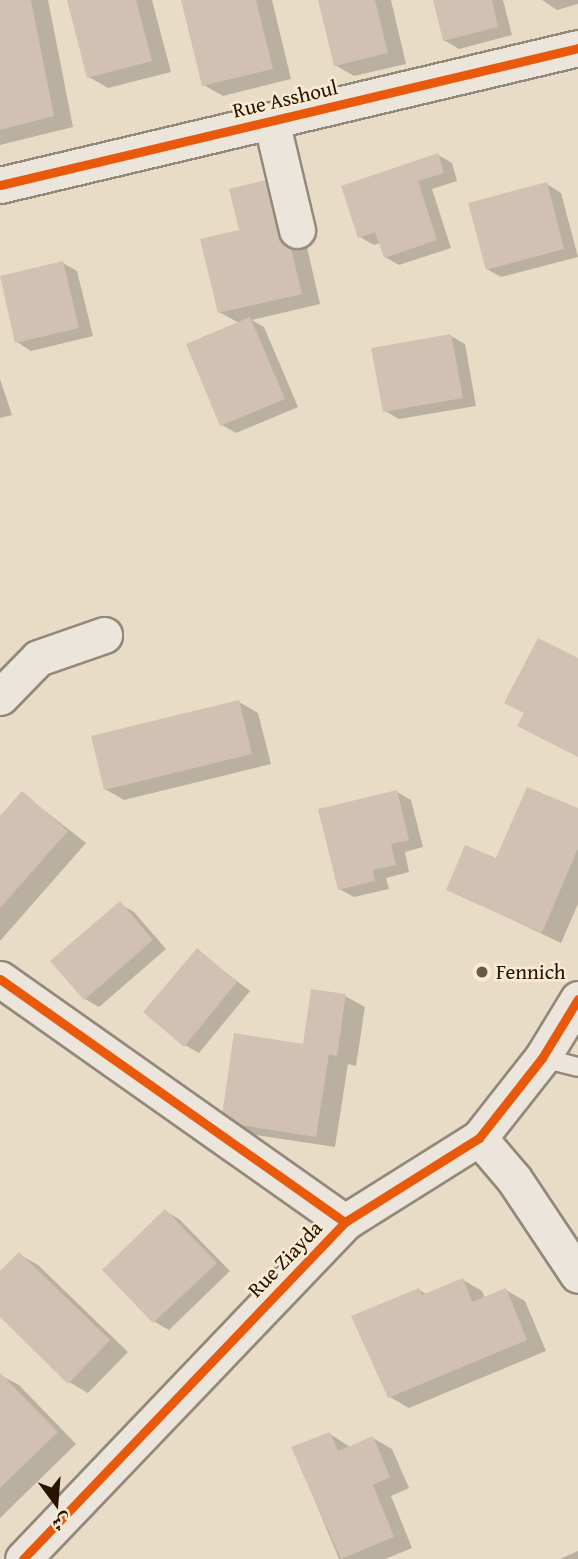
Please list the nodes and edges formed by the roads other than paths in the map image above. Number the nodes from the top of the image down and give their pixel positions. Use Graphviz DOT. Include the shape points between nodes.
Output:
graph roads {
  1 [pos="578,48"];
  2 [pos="271,120"];
  3 [pos="0,185"];
  4 [pos="297,230"];
  5 [pos="104,635"];
  6 [pos="0,697"];
  7 [pos="0,979"];
  8 [pos="578,999"];
  9 [pos="542,1058"];
  10 [pos="578,1067"];
  11 [pos="479,1138"];
  12 [pos="345,1222"];
  13 [pos="578,1275"];
  14 [pos="23,1559"];
  1 -- 2 [label="street, Rue Asshoul"];
  2 -- 3 [label="street, Rue Asshoul"];
  2 -- 4 [label="street"];
  5 -- 6 [label="street" via="38,658"];
  7 -- 12 [label="street"];
  8 -- 9 [label="street, Rue Ziayda"];
  9 -- 10 [label="lane"];
  9 -- 11 [label="street, Rue Ziayda"];
  11 -- 12 [label="street, Rue Ziayda"];
  11 -- 13 [label="street" via="514,1179"];
  12 -- 14 [label="street, Rue Ziayda"];
}
